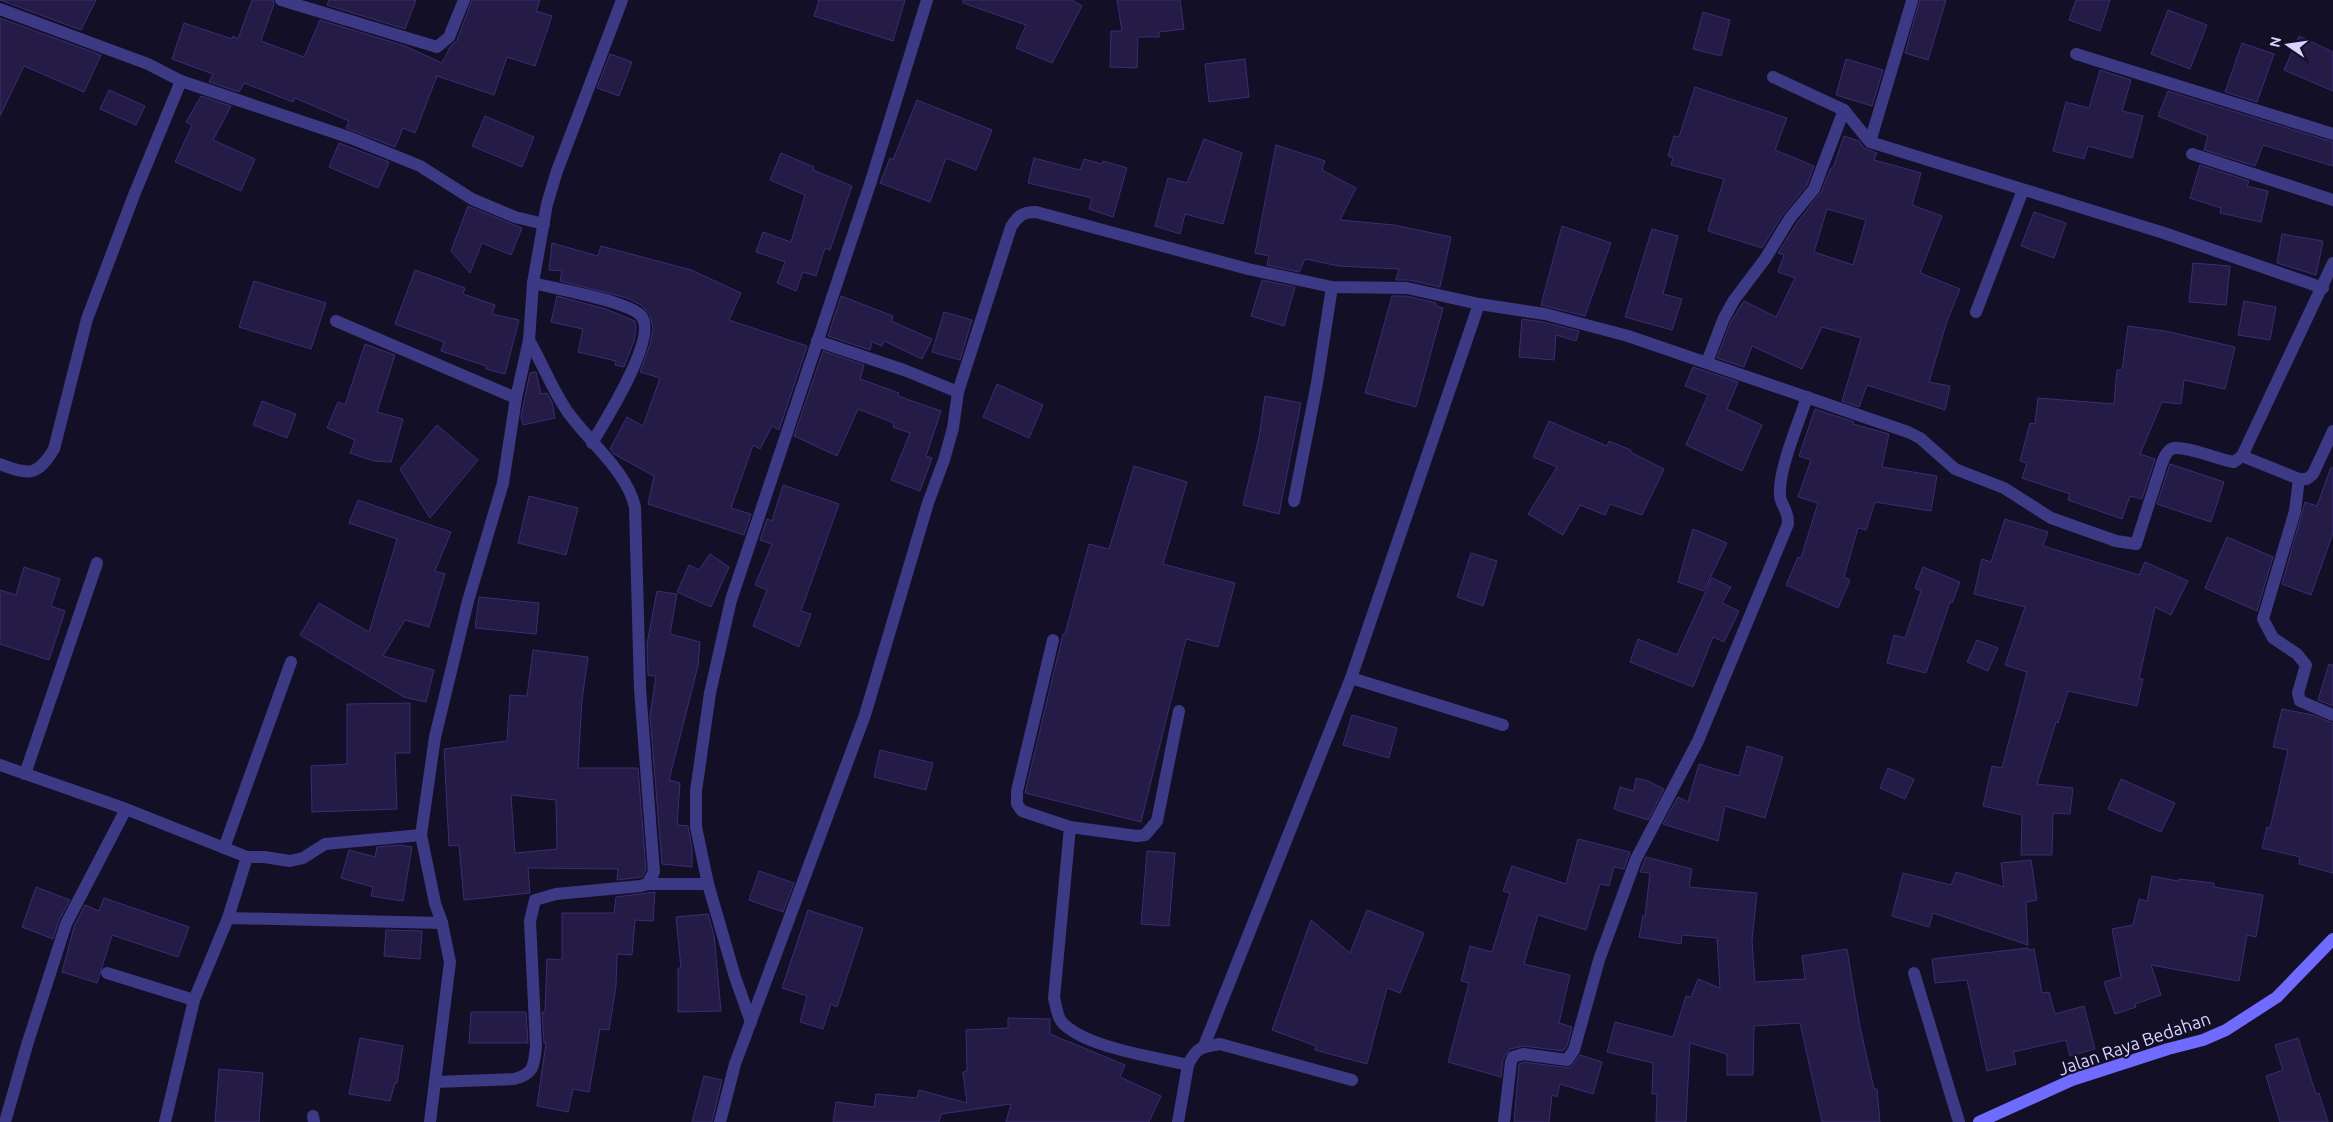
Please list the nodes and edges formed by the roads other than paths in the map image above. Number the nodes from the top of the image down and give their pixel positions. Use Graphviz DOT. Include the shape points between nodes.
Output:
graph roads {
  1 [pos="281,0"];
  2 [pos="464,0"];
  3 [pos="622,0"];
  4 [pos="927,0"];
  5 [pos="1912,0"];
  6 [pos="2,7"];
  7 [pos="2076,54"];
  8 [pos="1773,78"];
  9 [pos="182,82"];
  10 [pos="1844,110"];
  11 [pos="2333,134"];
  12 [pos="1870,142"];
  13 [pos="2192,154"];
  14 [pos="2022,190"];
  15 [pos="2333,200"];
  16 [pos="544,224"];
  17 [pos="2333,264"];
  18 [pos="533,283"];
  19 [pos="1332,286"];
  20 [pos="2323,288"];
  21 [pos="1480,304"];
  22 [pos="1976,312"];
  23 [pos="336,321"];
  24 [pos="529,340"];
  25 [pos="817,341"];
  26 [pos="1707,362"];
  27 [pos="958,392"];
  28 [pos="1807,397"];
  29 [pos="516,398"];
  30 [pos="2333,431"];
  31 [pos="592,443"];
  32 [pos="2242,456"];
  33 [pos="0,464"];
  34 [pos="2300,479"];
  35 [pos="1294,500"];
  36 [pos="97,563"];
  37 [pos="1053,640"];
  38 [pos="291,662"];
  39 [pos="1351,678"];
  40 [pos="1179,711"];
  41 [pos="2333,715"];
  42 [pos="1503,725"];
  43 [pos="0,765"];
  44 [pos="25,774"];
  45 [pos="126,809"];
  46 [pos="1070,827"];
  47 [pos="421,835"];
  48 [pos="224,848"];
  49 [pos="247,857"];
  50 [pos="648,884"];
  51 [pos="708,884"];
  52 [pos="228,918"];
  53 [pos="442,923"];
  54 [pos="2333,939"];
  55 [pos="107,973"];
  56 [pos="1914,973"];
  57 [pos="194,1000"];
  58 [pos="751,1022"];
  59 [pos="1204,1046"];
  60 [pos="1188,1065"];
  61 [pos="1352,1080"];
  62 [pos="435,1082"];
  63 [pos="5,1122"];
  64 [pos="165,1122"];
  65 [pos="430,1122"];
  66 [pos="720,1122"];
  67 [pos="1178,1122"];
  68 [pos="1504,1122"];
  69 [pos="1959,1122"];
  70 [pos="1979,1122"];
  1 -- 2 [label="street" via="437,47 449,38"];
  3 -- 16 [label="street" via="557,172"];
  4 -- 25 [label="street"];
  5 -- 12 [label="street"];
  6 -- 9 [label="street" via="148,64"];
  7 -- 11 [label="street"];
  8 -- 10 [label="street"];
  9 -- 16 [label="street" via="352,138 420,166 472,199 515,217"];
  9 -- 33 [label="street" via="134,195 87,319 54,449 44,466 32,471 21,472"];
  10 -- 12 [label="street"];
  10 -- 26 [label="street" via="1814,189 1790,218 1734,300"];
  12 -- 14 [label="street"];
  13 -- 15 [label="street"];
  14 -- 20 [label="street" via="2164,233"];
  14 -- 22 [label="street"];
  16 -- 18 [label="street"];
  17 -- 20 [label="street"];
  18 -- 24 [label="street"];
  18 -- 31 [label="street" via="613,302 643,317 645,325 641,346 624,388"];
  19 -- 21 [label="street" via="1407,288"];
  19 -- 27 [label="street" via="1248,270 1036,212 1026,212 1011,227"];
  19 -- 35 [label="street" via="1319,374"];
  20 -- 32 [label="street"];
  21 -- 26 [label="street" via="1545,314"];
  21 -- 39 [label="street"];
  23 -- 29 [label="street"];
  24 -- 29 [label="street"];
  24 -- 31 [label="street" via="567,411"];
  25 -- 27 [label="street"];
  25 -- 51 [label="street" via="731,600 710,693 696,792 696,827"];
  26 -- 28 [label="street"];
  27 -- 58 [label="street" via="944,460 928,503 866,715"];
  28 -- 32 [label="street" via="1920,438 1955,469 2004,488 2051,518 2116,541 2136,544 2165,454 2171,449 2182,448 2234,462"];
  28 -- 68 [label="street" via="1781,479 1780,497 1789,514 1788,524 1698,741 1636,859 1599,960 1574,1050 1567,1060 1523,1054 1511,1058"];
  29 -- 47 [label="street" via="503,483 468,601 435,737"];
  30 -- 34 [label="street" via="2313,474 2307,479"];
  31 -- 50 [label="street" via="632,493 635,507 640,689 654,872"];
  32 -- 34 [label="street"];
  34 -- 41 [label="street" via="2295,511 2263,619 2273,638 2303,659 2306,665 2298,693 2300,701"];
  36 -- 44 [label="street"];
  37 -- 46 [label="street" via="1017,791 1018,804 1022,811"];
  38 -- 48 [label="street"];
  39 -- 42 [label="street"];
  39 -- 59 [label="street"];
  40 -- 46 [label="street" via="1157,821 1145,835"];
  43 -- 44 [label="street"];
  44 -- 45 [label="street"];
  45 -- 48 [label="street"];
  45 -- 63 [label="street" via="66,924"];
  46 -- 60 [label="street" via="1054,998 1060,1019 1070,1030 1088,1040"];
  47 -- 49 [label="street" via="325,844 303,858 290,861"];
  47 -- 53 [label="street"];
  48 -- 49 [label="street"];
  49 -- 52 [label="street"];
  50 -- 51 [label="street"];
  50 -- 62 [label="street" via="556,894 535,900 530,921 536,1046 531,1072 514,1080"];
  51 -- 58 [label="street"];
  52 -- 53 [label="street"];
  52 -- 57 [label="street"];
  53 -- 62 [label="street" via="450,962"];
  54 -- 70 [label="street, Jalan Raya Bedahan" via="2277,997 2226,1030 2072,1080"];
  55 -- 57 [label="street"];
  56 -- 69 [label="street"];
  57 -- 64 [label="street"];
  58 -- 66 [label="street" via="735,1064"];
  59 -- 60 [label="street" via="1193,1053"];
  59 -- 61 [label="street" via="1220,1044"];
  60 -- 67 [label="street"];
  62 -- 65 [label="street"];
}
